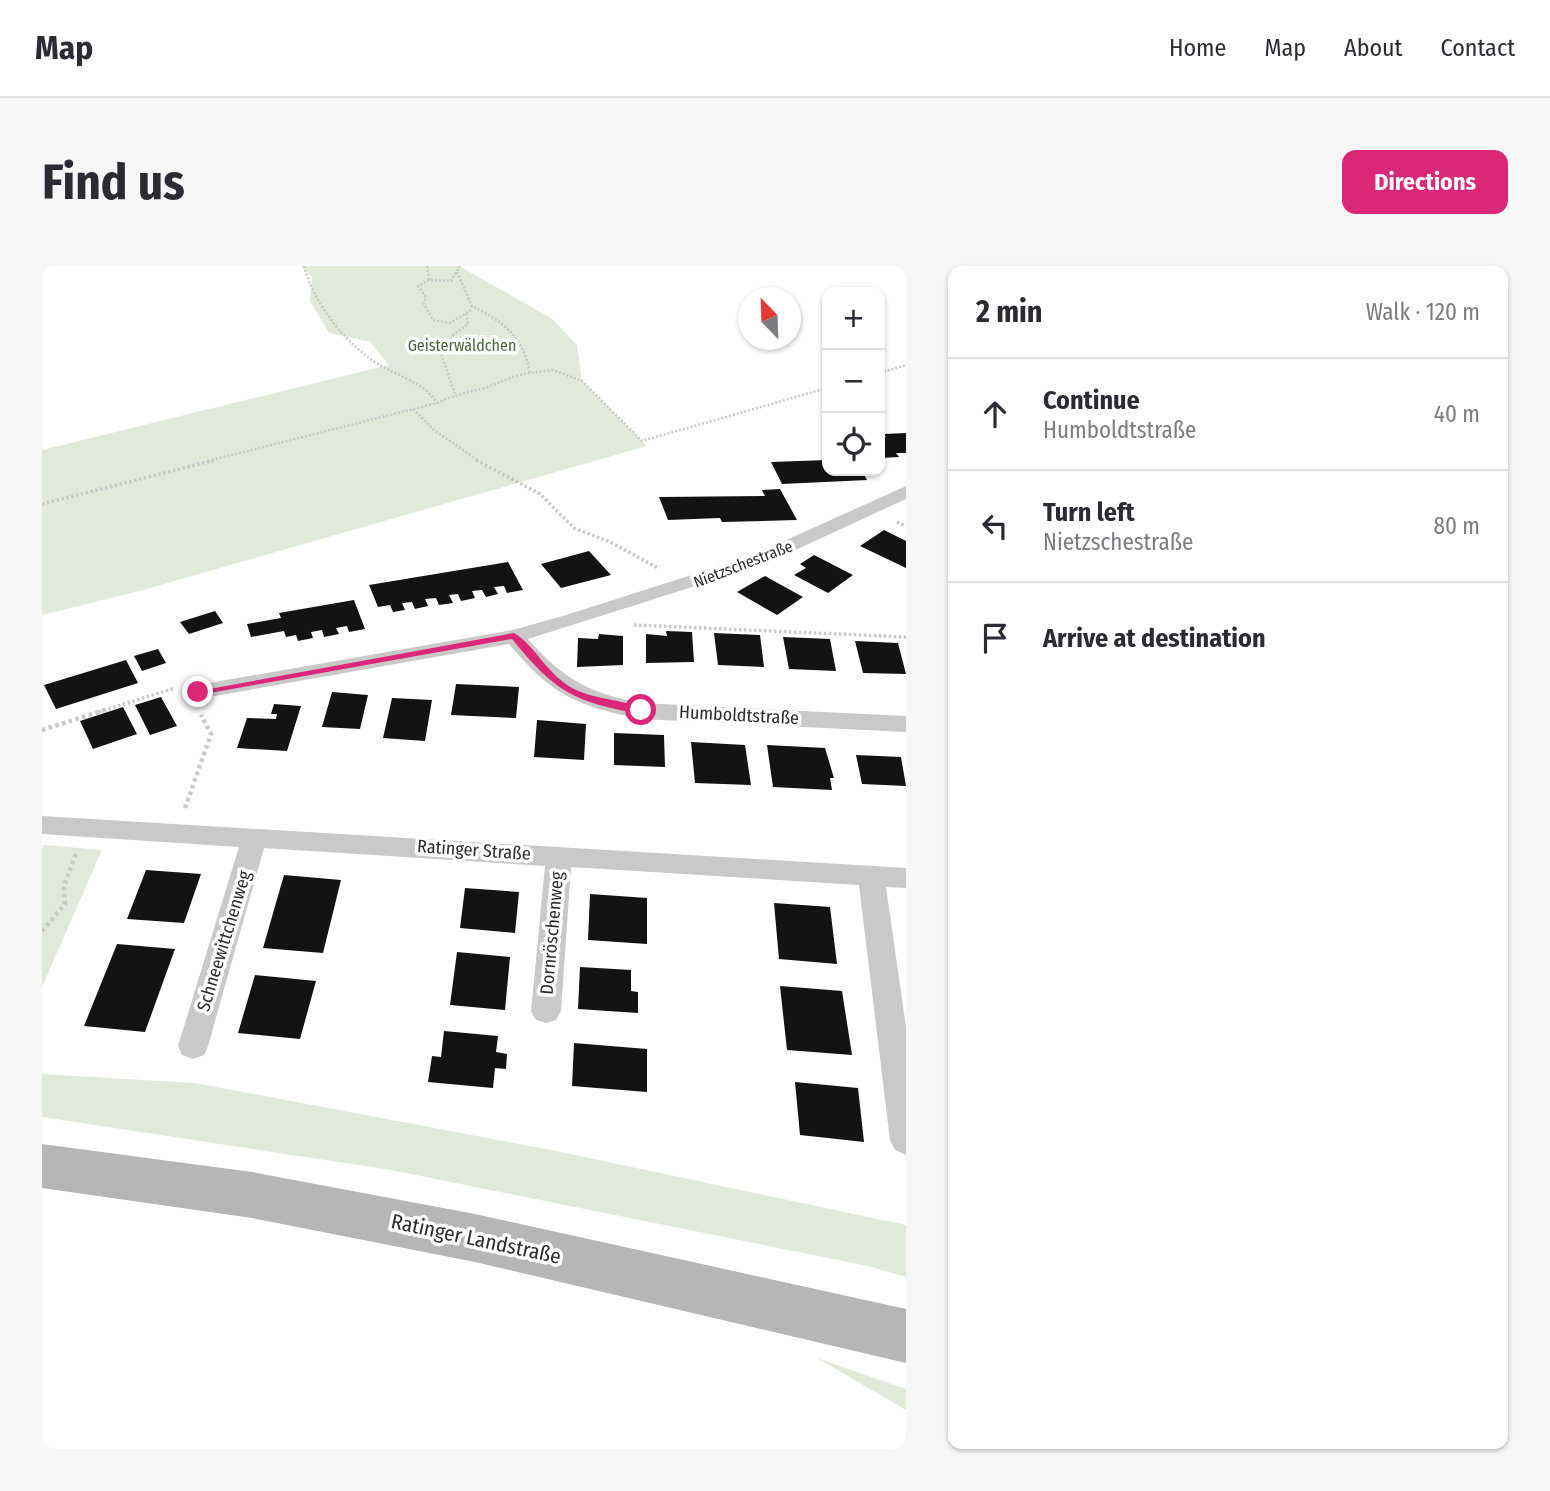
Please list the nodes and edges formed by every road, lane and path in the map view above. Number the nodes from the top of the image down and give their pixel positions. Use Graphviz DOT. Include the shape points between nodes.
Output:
graph roads {
  1 [pos="304,266"];
  2 [pos="427,266"];
  3 [pos="460,266"];
  4 [pos="456,271"];
  5 [pos="429,281"];
  6 [pos="471,306"];
  7 [pos="466,313"];
  8 [pos="906,365"];
  9 [pos="885,371"];
  10 [pos="530,373"];
  11 [pos="822,389"];
  12 [pos="455,394"];
  13 [pos="437,403"];
  14 [pos="412,409"];
  15 [pos="906,492"];
  16 [pos="42,504"];
  17 [pos="690,584"];
  18 [pos="573,620"];
  19 [pos="514,636"];
  20 [pos="906,637"];
  21 [pos="198,692"];
  22 [pos="906,724"];
  23 [pos="42,730"];
  24 [pos="42,825"];
  25 [pos="87,828"];
  26 [pos="176,832"];
  27 [pos="255,836"];
  28 [pos="559,856"];
  29 [pos="871,876"];
  30 [pos="906,878"];
  31 [pos="42,931"];
  32 [pos="546,1011"];
  33 [pos="192,1046"];
  34 [pos="906,1140"];
  35 [pos="42,1166"];
  36 [pos="906,1336"];
  1 -- 13 [label="path" via="330,320 377,364 416,383"];
  2 -- 5 [label="path"];
  3 -- 4 [label="path"];
  4 -- 5 [label="path" via="451,281"];
  4 -- 6 [label="path"];
  5 -- 7 [label="path" via="418,286 433,320 450,323"];
  6 -- 7 [label="path"];
  6 -- 10 [label="path" via="503,322 525,350"];
  7 -- 12 [label="path" via="468,324 453,335 441,354"];
  8 -- 9 [label="path"];
  10 -- 11 [label="path" via="553,370 582,381 642,441"];
  10 -- 12 [label="path"];
  12 -- 13 [label="path"];
  13 -- 14 [label="path"];
  14 -- 16 [label="path"];
  14 -- 17 [label="path" via="473,458 540,494 573,528"];
  15 -- 17 [label="street, Nietzschestraße" via="758,560"];
  17 -- 18 [label="street, Nietzschestraße"];
  18 -- 19 [label="street, Nietzschestraße"];
  18 -- 20 [label="path"];
  19 -- 21 [label="street, Nietzschestraße"];
  19 -- 22 [label="street, Humboldtstraße" via="545,674 601,704"];
  21 -- 23 [label="path" via="176,688"];
  21 -- 26 [label="path" via="199,712 211,734"];
  24 -- 25 [label="street, Ratinger Straße"];
  25 -- 26 [label="street, Ratinger Straße"];
  25 -- 31 [label="path" via="64,886 65,904"];
  26 -- 27 [label="street, Ratinger Straße"];
  27 -- 28 [label="street, Ratinger Straße"];
  27 -- 33 [label="street, Schneewittchenweg"];
  28 -- 29 [label="street, Ratinger Straße"];
  28 -- 32 [label="street, Dornröschenweg"];
  29 -- 30 [label="street, Ratinger Straße"];
  29 -- 34 [label="street"];
  35 -- 36 [label="main road, Ratinger Landstraße" via="252,1195 462,1235"];
}
